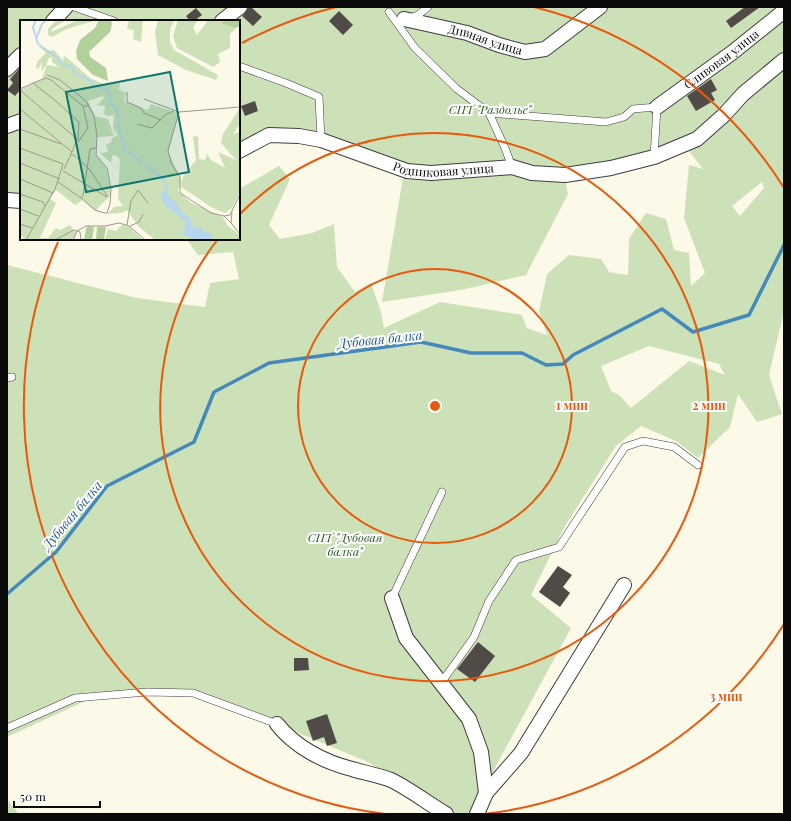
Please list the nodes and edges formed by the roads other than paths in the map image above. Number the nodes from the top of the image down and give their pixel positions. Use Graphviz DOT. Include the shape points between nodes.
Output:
graph roads {
  1 [pos="66,7"];
  2 [pos="74,7"];
  3 [pos="240,7"];
  4 [pos="383,7"];
  5 [pos="428,7"];
  6 [pos="600,7"];
  7 [pos="784,11"];
  8 [pos="389,12"];
  9 [pos="404,19"];
  10 [pos="54,20"];
  11 [pos="111,20"];
  12 [pos="223,20"];
  13 [pos="20,56"];
  14 [pos="784,60"];
  15 [pos="240,66"];
  16 [pos="7,70"];
  17 [pos="657,107"];
  18 [pos="489,113"];
  19 [pos="20,121"];
  20 [pos="7,126"];
  21 [pos="321,140"];
  22 [pos="240,150"];
  23 [pos="654,157"];
  24 [pos="512,167"];
  25 [pos="7,200"];
  26 [pos="20,201"];
  27 [pos="698,465"];
  28 [pos="442,492"];
  29 [pos="624,585"];
  30 [pos="392,598"];
  31 [pos="441,682"];
  32 [pos="277,724"];
  33 [pos="7,728"];
  34 [pos="486,793"];
  35 [pos="446,814"];
  36 [pos="477,814"];
  1 -- 10 [label="street"];
  2 -- 11 [label="lane"];
  3 -- 12 [label="street"];
  4 -- 8 [label="lane"];
  5 -- 9 [label="lane" via="418,15"];
  6 -- 9 [label="street, Дивная улица" via="544,49 525,52 467,33"];
  7 -- 17 [label="street, Сливовая улица"];
  8 -- 9 [label="lane"];
  8 -- 18 [label="lane" via="416,48 457,89"];
  13 -- 16 [label="street"];
  14 -- 23 [label="street, Родниковая улица" via="743,94 697,139"];
  15 -- 21 [label="lane" via="319,97"];
  17 -- 18 [label="lane" via="633,109 624,117 606,122"];
  17 -- 23 [label="lane"];
  18 -- 24 [label="lane"];
  19 -- 20 [label="street"];
  21 -- 22 [label="street, Родниковая улица" via="269,135"];
  21 -- 24 [label="street, Родниковая улица" via="407,171 431,173"];
  23 -- 24 [label="street, Родниковая улица" via="611,168 565,175 532,173"];
  25 -- 26 [label="street"];
  27 -- 31 [label="lane" via="674,447 643,441 625,447 559,547 516,560 489,601 474,637"];
  28 -- 30 [label="lane"];
  29 -- 34 [label="street" via="521,752"];
  30 -- 31 [label="street" via="406,638"];
  31 -- 34 [label="street" via="469,719 481,752"];
  32 -- 33 [label="lane" via="193,693 147,692 75,698"];
  32 -- 35 [label="street" via="285,734 331,762 393,781"];
  34 -- 36 [label="street"];
}
